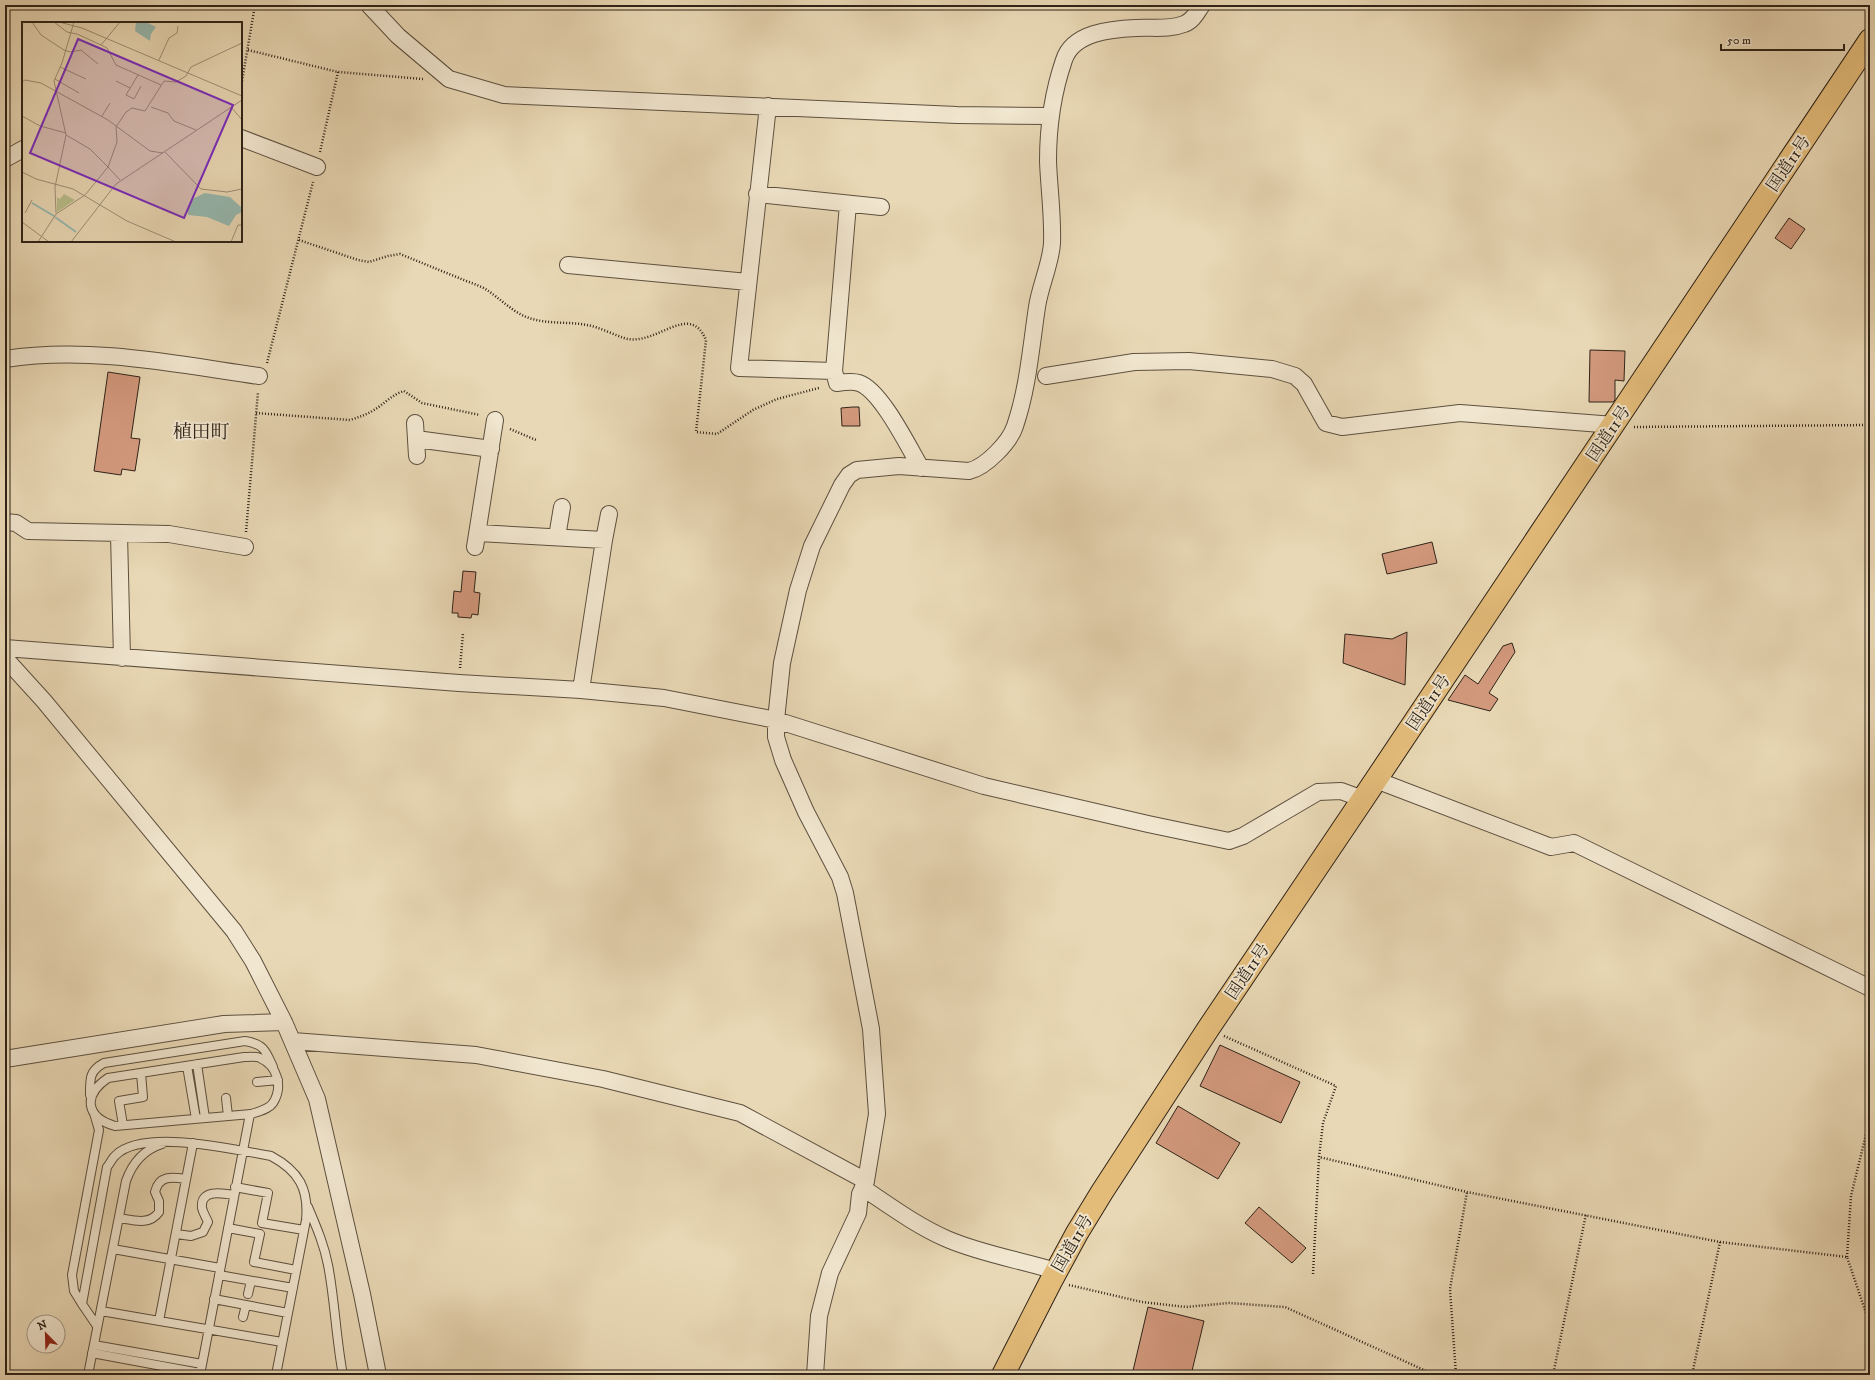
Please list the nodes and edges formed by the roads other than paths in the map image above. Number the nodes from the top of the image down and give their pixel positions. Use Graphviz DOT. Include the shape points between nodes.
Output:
graph roads {
  1 [pos="369,5"];
  2 [pos="1202,5"];
  3 [pos="1870,40"];
  4 [pos="768,106"];
  5 [pos="1050,116"];
  6 [pos="242,138"];
  7 [pos="22,150"];
  8 [pos="5,159"];
  9 [pos="317,167"];
  10 [pos="757,194"];
  11 [pos="848,204"];
  12 [pos="881,207"];
  13 [pos="568,265"];
  14 [pos="748,282"];
  15 [pos="5,359"];
  16 [pos="259,376"];
  17 [pos="1046,376"];
  18 [pos="836,377"];
  19 [pos="495,420"];
  20 [pos="1614,425"];
  21 [pos="491,450"];
  22 [pos="417,456"];
  23 [pos="921,468"];
  24 [pos="562,507"];
  25 [pos="609,514"];
  26 [pos="5,522"];
  27 [pos="119,534"];
  28 [pos="558,537"];
  29 [pos="604,540"];
  30 [pos="245,546"];
  31 [pos="5,648"];
  32 [pos="5,658"];
  33 [pos="122,658"];
  34 [pos="581,690"];
  35 [pos="776,720"];
  36 [pos="1376,780"];
  37 [pos="1363,799"];
  38 [pos="1870,988"];
  39 [pos="284,1022"];
  40 [pos="293,1041"];
  41 [pos="5,1059"];
  42 [pos="197,1064"];
  43 [pos="188,1066"];
  44 [pos="140,1073"];
  45 [pos="278,1079"];
  46 [pos="257,1082"];
  47 [pos="226,1098"];
  48 [pos="90,1104"];
  49 [pos="94,1113"];
  50 [pos="250,1114"];
  51 [pos="228,1116"];
  52 [pos="205,1118"];
  53 [pos="196,1119"];
  54 [pos="123,1126"];
  55 [pos="179,1141"];
  56 [pos="193,1143"];
  57 [pos="242,1151"];
  58 [pos="186,1179"];
  59 [pos="865,1184"];
  60 [pos="234,1191"];
  61 [pos="307,1205"];
  62 [pos="119,1218"];
  63 [pos="228,1228"];
  64 [pos="304,1230"];
  65 [pos="176,1234"];
  66 [pos="113,1249"];
  67 [pos="171,1260"];
  68 [pos="296,1270"];
  69 [pos="219,1271"];
  70 [pos="1053,1276"];
  71 [pos="250,1281"];
  72 [pos="293,1288"];
  73 [pos="248,1294"];
  74 [pos="214,1299"];
  75 [pos="82,1304"];
  76 [pos="246,1305"];
  77 [pos="101,1311"];
  78 [pos="288,1313"];
  79 [pos="244,1317"];
  80 [pos="159,1321"];
  81 [pos="97,1326"];
  82 [pos="209,1330"];
  83 [pos="282,1342"];
  84 [pos="94,1345"];
  85 [pos="92,1353"];
  86 [pos="202,1364"];
  87 [pos="200,1374"];
  88 [pos="88,1375"];
  89 [pos="276,1375"];
  90 [pos="343,1375"];
  91 [pos="378,1375"];
  92 [pos="815,1375"];
  93 [pos="1003,1375"];
  1 -- 4 [label="street" via="398,36 449,79 504,95"];
  2 -- 5 [label="street" via="1192,20 1172,28 1103,31 1073,45 1064,58"];
  3 -- 20 [label="highway, 国道11号"];
  4 -- 5 [label="street"];
  4 -- 10 [label="street"];
  5 -- 23 [label="street" via="1048,160 1052,244 1037,306 1031,359 1015,427 1000,449 976,470"];
  6 -- 9 [label="street"];
  7 -- 8 [label="street"];
  10 -- 11 [label="street"];
  10 -- 14 [label="street"];
  11 -- 12 [label="street"];
  11 -- 18 [label="street"];
  13 -- 14 [label="street"];
  14 -- 18 [label="street" via="739,368"];
  15 -- 16 [label="street" via="35,354 117,356"];
  17 -- 20 [label="street" via="1134,362 1189,361 1228,364 1272,369 1295,376 1304,384 1326,424 1342,427 1460,413"];
  18 -- 23 [label="street" via="859,383 871,391 897,426"];
  19 -- 21 [label="street"];
  20 -- 36 [label="highway, 国道11号"];
  21 -- 22 [label="street" via="415,431"];
  21 -- 28 [label="street" via="476,540"];
  23 -- 35 [label="street" via="899,466 857,470 849,475 842,485 812,546 798,590 782,664"];
  24 -- 28 [label="street"];
  25 -- 29 [label="street"];
  26 -- 27 [label="street" via="16,523 28,531"];
  27 -- 30 [label="street" via="169,534"];
  27 -- 33 [label="street"];
  28 -- 29 [label="street"];
  29 -- 34 [label="street"];
  31 -- 33 [label="street"];
  32 -- 39 [label="street" via="44,701 234,931 253,960"];
  33 -- 34 [label="street"];
  34 -- 35 [label="street" via="664,698"];
  35 -- 37 [label="street" via="984,786 1229,840 1243,836 1318,792 1341,791"];
  35 -- 59 [label="street" via="776,737 783,760 806,812 840,877 845,893 871,1037 877,1114"];
  36 -- 37 [label="highway, 国道11号"];
  36 -- 38 [label="street" via="1551,847 1574,843"];
  37 -- 70 [label="highway, 国道11号" via="1102,1192"];
  39 -- 40 [label="street"];
  39 -- 41 [label="street" via="224,1024"];
  40 -- 59 [label="street" via="476,1055 603,1079 740,1113"];
  40 -- 91 [label="street" via="316,1099"];
  42 -- 43 [label="lane"];
  42 -- 45 [label="lane" via="244,1057 259,1058 271,1066"];
  42 -- 52 [label="lane"];
  43 -- 44 [label="lane"];
  43 -- 53 [label="lane"];
  44 -- 48 [label="lane" via="108,1078 93,1090"];
  44 -- 54 [label="lane" via="143,1097 119,1101"];
  45 -- 46 [label="lane"];
  45 -- 48 [label="lane" via="264,1048 254,1042 245,1041 104,1063 96,1068 90,1078"];
  45 -- 50 [label="lane" via="278,1090 272,1104"];
  47 -- 51 [label="lane"];
  48 -- 49 [label="lane"];
  49 -- 54 [label="lane" via="103,1122"];
  49 -- 75 [label="lane" via="100,1130 72,1275 74,1291"];
  50 -- 51 [label="lane"];
  50 -- 57 [label="lane"];
  51 -- 52 [label="lane"];
  52 -- 53 [label="lane"];
  53 -- 54 [label="lane"];
  55 -- 56 [label="lane"];
  55 -- 62 [label="lane" via="160,1145 139,1157 126,1182"];
  55 -- 75 [label="lane" via="133,1146 116,1154 107,1167"];
  56 -- 57 [label="lane"];
  56 -- 58 [label="lane"];
  57 -- 60 [label="lane"];
  57 -- 61 [label="lane" via="271,1156 285,1163 296,1175 304,1190"];
  58 -- 62 [label="lane" via="164,1178 160,1181 155,1192 159,1201 159,1212 151,1219 139,1221"];
  58 -- 65 [label="lane"];
  59 -- 70 [label="street" via="917,1223 947,1239"];
  59 -- 92 [label="street" via="860,1194 858,1213 830,1273 819,1316"];
  60 -- 63 [label="lane"];
  60 -- 64 [label="lane" via="268,1193 262,1222"];
  60 -- 65 [label="lane" via="212,1193 203,1199 202,1208 208,1222 203,1232 191,1236"];
  61 -- 64 [label="lane"];
  61 -- 90 [label="lane" via="320,1233 328,1264"];
  62 -- 66 [label="lane"];
  63 -- 68 [label="lane" via="260,1234 254,1262"];
  63 -- 69 [label="lane"];
  64 -- 68 [label="lane"];
  65 -- 67 [label="lane"];
  66 -- 67 [label="lane"];
  66 -- 77 [label="lane"];
  67 -- 69 [label="lane"];
  67 -- 80 [label="lane"];
  68 -- 72 [label="lane"];
  69 -- 71 [label="lane"];
  69 -- 74 [label="lane"];
  70 -- 93 [label="highway, 国道11号"];
  71 -- 72 [label="lane"];
  71 -- 73 [label="lane"];
  72 -- 78 [label="lane"];
  74 -- 76 [label="lane"];
  74 -- 82 [label="lane"];
  75 -- 81 [label="lane"];
  76 -- 78 [label="lane"];
  76 -- 79 [label="lane"];
  77 -- 80 [label="lane"];
  77 -- 81 [label="lane"];
  78 -- 83 [label="lane"];
  80 -- 82 [label="lane"];
  81 -- 84 [label="lane"];
  82 -- 83 [label="lane"];
  82 -- 86 [label="lane"];
  83 -- 89 [label="lane"];
  84 -- 85 [label="lane"];
  84 -- 86 [label="lane"];
  85 -- 87 [label="lane"];
  85 -- 88 [label="lane"];
  86 -- 87 [label="lane"];
}
